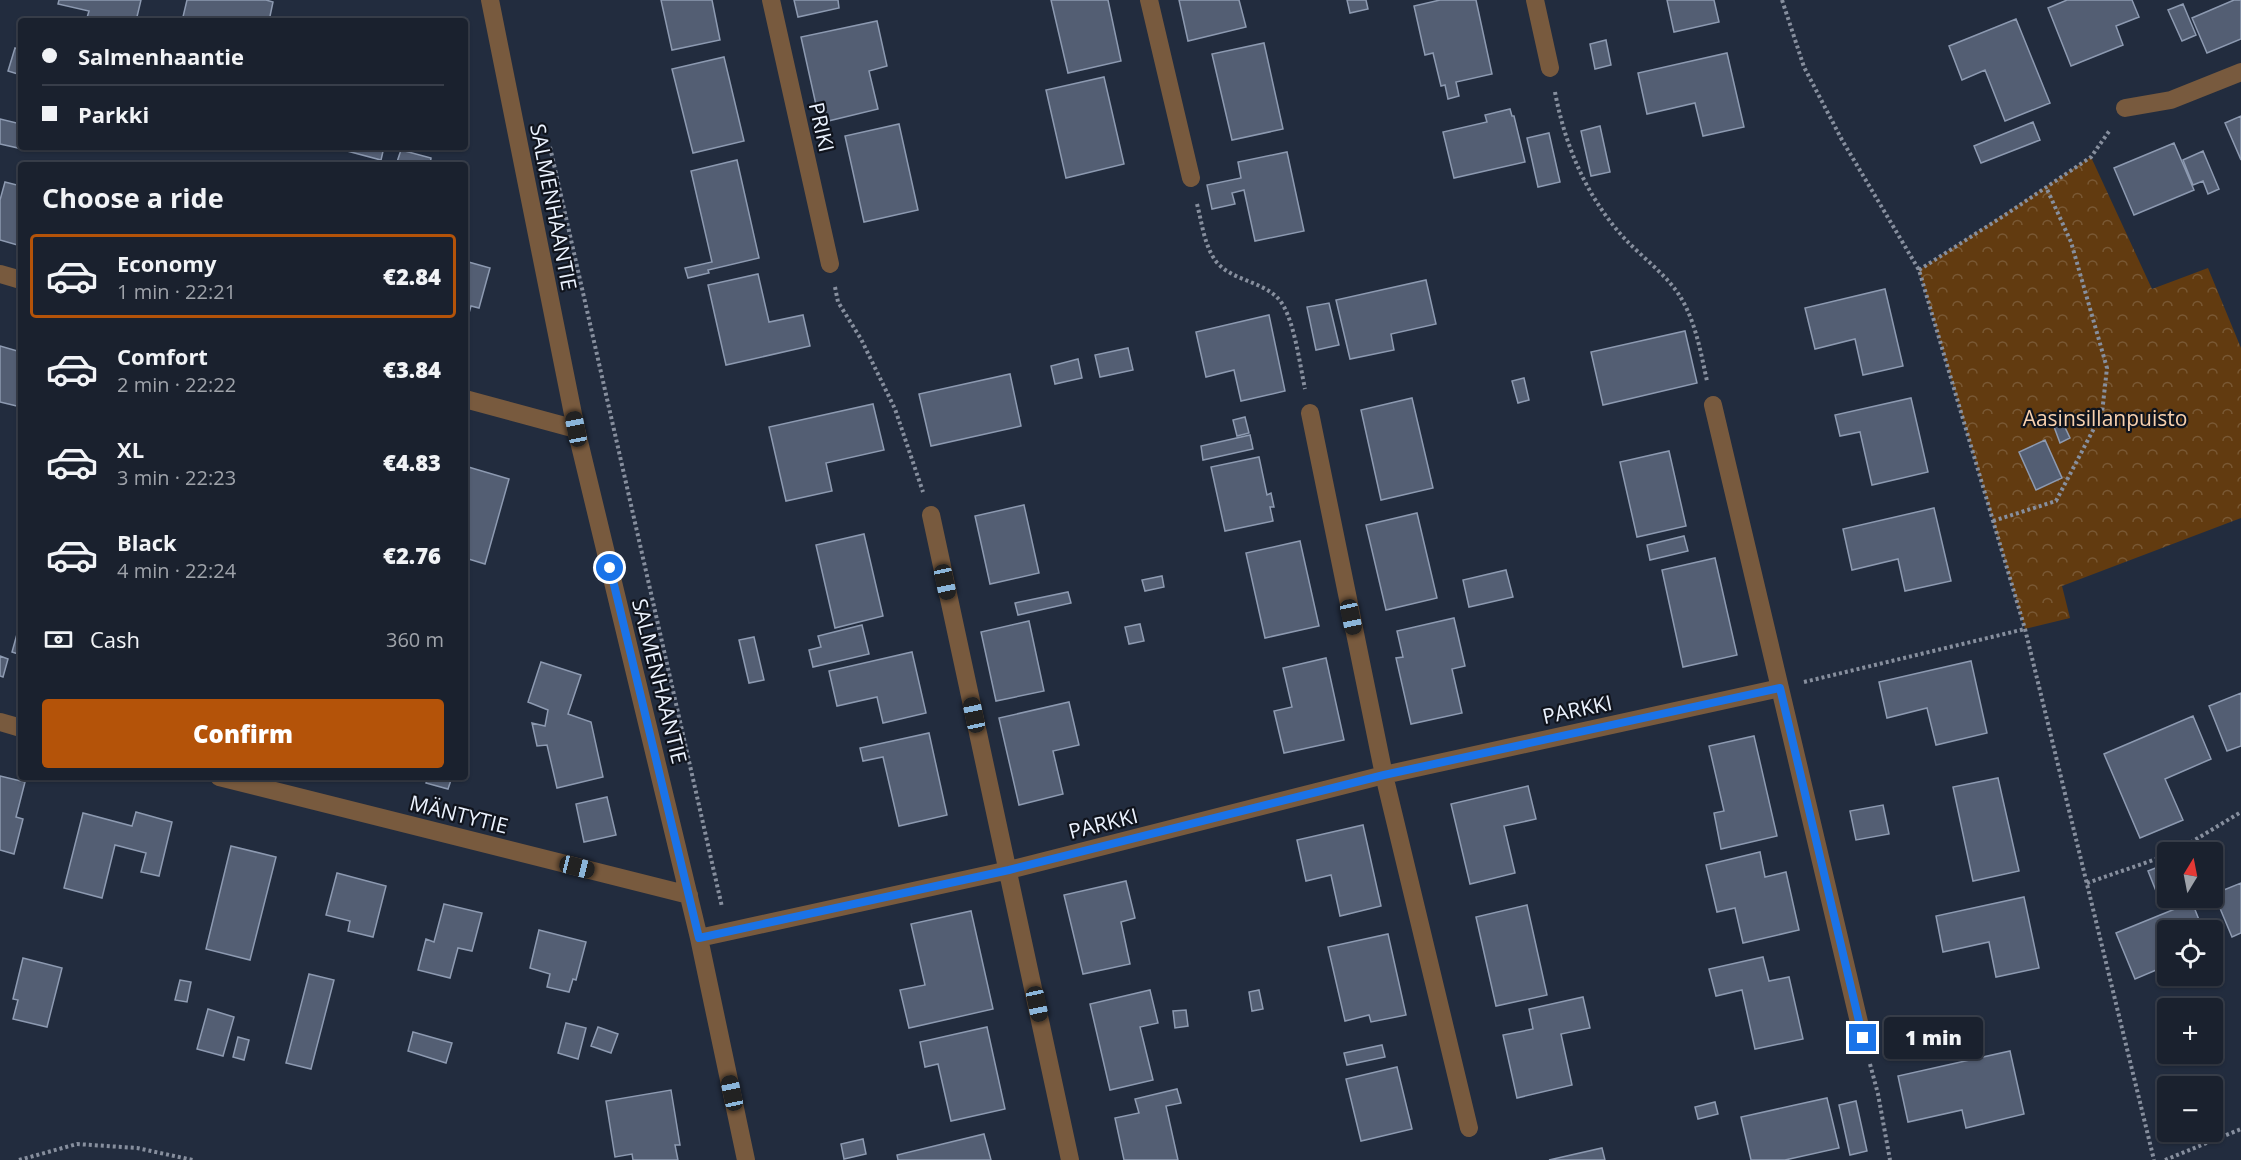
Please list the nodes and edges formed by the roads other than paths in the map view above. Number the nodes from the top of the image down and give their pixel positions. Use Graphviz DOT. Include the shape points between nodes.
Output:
graph roads {
  1 [pos="490,0"];
  2 [pos="771,0"];
  3 [pos="1149,0"];
  4 [pos="1535,0"];
  5 [pos="1550,68"];
  6 [pos="2241,72"];
  7 [pos="2126,108"];
  8 [pos="1191,178"];
  9 [pos="830,264"];
  10 [pos="0,274"];
  11 [pos="18,279"];
  12 [pos="468,400"];
  13 [pos="1713,405"];
  14 [pos="1310,413"];
  15 [pos="576,429"];
  16 [pos="931,515"];
  17 [pos="1780,688"];
  18 [pos="0,722"];
  19 [pos="18,727"];
  20 [pos="1384,775"];
  21 [pos="231,780"];
  22 [pos="1009,870"];
  23 [pos="689,894"];
  24 [pos="699,938"];
  25 [pos="1863,1038"];
  26 [pos="1469,1128"];
  27 [pos="746,1160"];
  28 [pos="1070,1160"];
  1 -- 15 [label="street, SALMENHAANTIE"];
  2 -- 9 [label="street, PRIKI"];
  3 -- 8 [label="street"];
  4 -- 5 [label="street"];
  6 -- 7 [label="street" via="2171,100"];
  10 -- 11 [label="street"];
  12 -- 15 [label="street"];
  13 -- 17 [label="street"];
  14 -- 20 [label="street"];
  15 -- 23 [label="street, SALMENHAANTIE"];
  16 -- 22 [label="street"];
  17 -- 20 [label="street, PARKKI"];
  17 -- 25 [label="street"];
  18 -- 19 [label="street"];
  20 -- 22 [label="street, PARKKI"];
  20 -- 26 [label="street"];
  21 -- 23 [label="street, MÄNTYTIE"];
  22 -- 24 [label="street, PARKKI"];
  22 -- 28 [label="street"];
  23 -- 24 [label="street, SALMENHAANTIE"];
  24 -- 27 [label="street, SALMENHAANTIE"];
}
